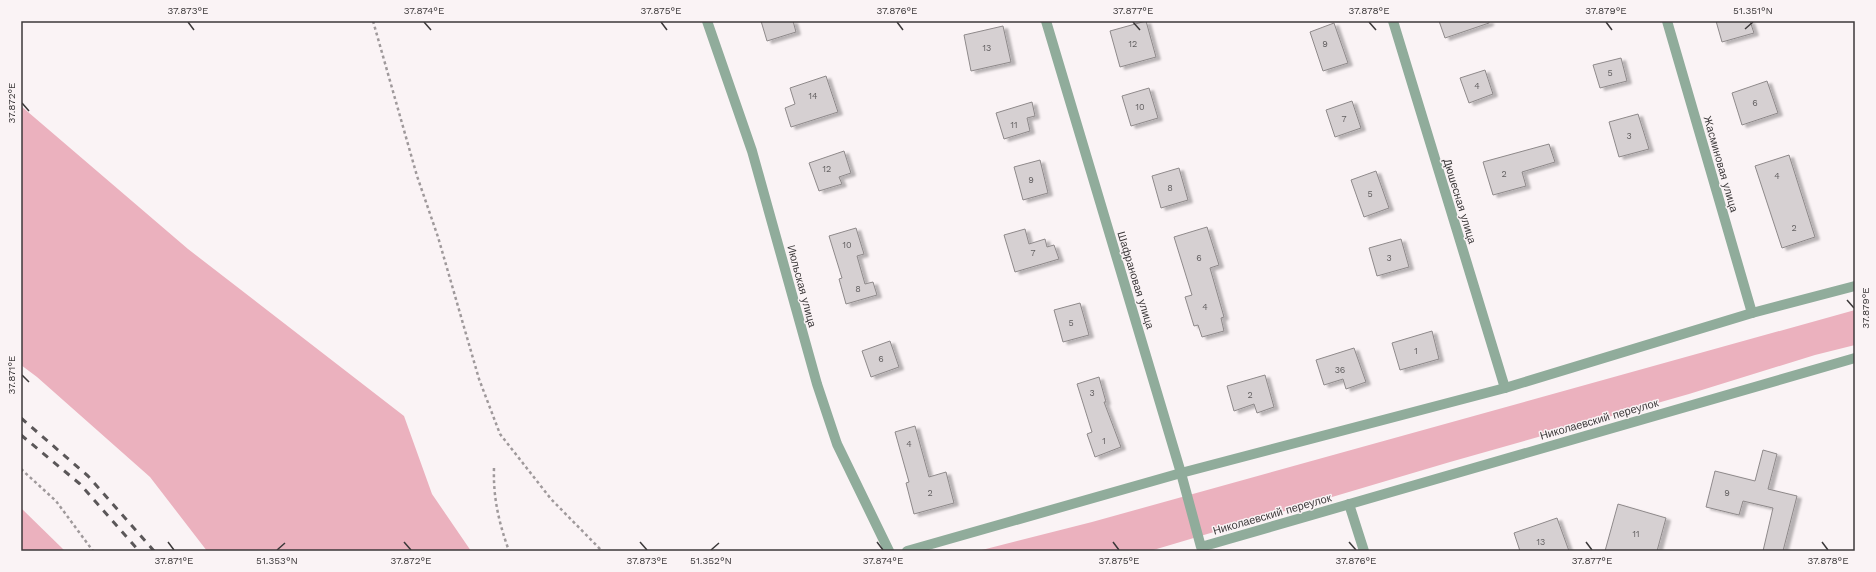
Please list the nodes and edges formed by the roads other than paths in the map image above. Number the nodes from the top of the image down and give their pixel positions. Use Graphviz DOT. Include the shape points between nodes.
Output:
graph roads {
  1 [pos="707,21"];
  2 [pos="1046,21"];
  3 [pos="1392,21"];
  4 [pos="1667,21"];
  5 [pos="1855,286"];
  6 [pos="1752,313"];
  7 [pos="1855,358"];
  8 [pos="1505,388"];
  9 [pos="1181,473"];
  10 [pos="1350,504"];
  11 [pos="1201,547"];
  12 [pos="889,551"];
  13 [pos="907,551"];
  14 [pos="1364,551"];
  1 -- 12 [label="street, Июльская улица" via="752,151 817,384 837,444"];
  2 -- 9 [label="street, Шафрановая улица"];
  3 -- 8 [label="street, Дюшесная улица"];
  4 -- 6 [label="street, Жасминовая улица"];
  5 -- 6 [label="street"];
  6 -- 8 [label="street"];
  7 -- 10 [label="street, Николаевский переулок"];
  8 -- 9 [label="street"];
  9 -- 11 [label="street, Шафрановая улица"];
  9 -- 13 [label="street"];
  10 -- 11 [label="street, Николаевский переулок"];
  10 -- 14 [label="street"];
}
